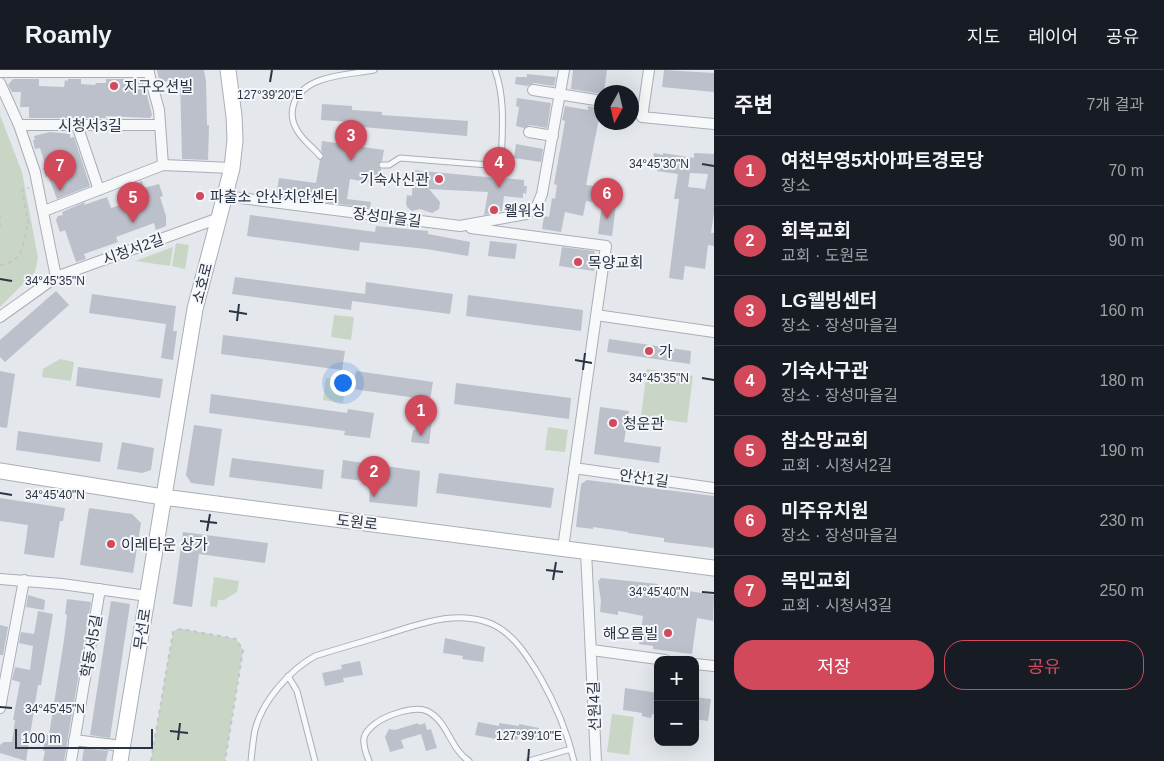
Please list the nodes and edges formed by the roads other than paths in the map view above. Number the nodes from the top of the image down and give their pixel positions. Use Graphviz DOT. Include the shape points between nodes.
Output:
graph roads {
  1 [pos="228,70"];
  2 [pos="374,70"];
  3 [pos="495,70"];
  4 [pos="564,70"];
  5 [pos="649,70"];
  6 [pos="149,71"];
  7 [pos="0,72"];
  8 [pos="0,83"];
  9 [pos="533,90"];
  10 [pos="560,94"];
  11 [pos="594,100"];
  12 [pos="714,124"];
  13 [pos="20,125"];
  14 [pos="77,125"];
  15 [pos="160,125"];
  16 [pos="529,132"];
  17 [pos="553,136"];
  18 [pos="320,156"];
  19 [pos="163,165"];
  20 [pos="382,165"];
  21 [pos="232,168"];
  22 [pos="99,190"];
  23 [pos="225,196"];
  24 [pos="44,211"];
  25 [pos="219,218"];
  26 [pos="460,226"];
  27 [pos="56,277"];
  28 [pos="596,315"];
  29 [pos="0,317"];
  30 [pos="714,332"];
  31 [pos="574,468"];
  32 [pos="0,471"];
  33 [pos="714,488"];
  34 [pos="163,497"];
  35 [pos="563,548"];
  36 [pos="586,551"];
  37 [pos="714,568"];
  38 [pos="0,579"];
  39 [pos="24,580"];
  40 [pos="100,590"];
  41 [pos="147,596"];
  42 [pos="592,650"];
  43 [pos="654,658"];
  44 [pos="714,662"];
  45 [pos="699,664"];
  46 [pos="714,666"];
  47 [pos="288,676"];
  48 [pos="0,708"];
  49 [pos="74,740"];
  50 [pos="571,749"];
  51 [pos="121,754"];
  52 [pos="71,761"];
  53 [pos="251,761"];
  54 [pos="315,761"];
  55 [pos="369,761"];
  56 [pos="469,761"];
  57 [pos="529,761"];
  58 [pos="574,761"];
  59 [pos="596,761"];
  1 -- 21 [label="street, 소호로" via="235,140"];
  2 -- 18 [label="lane" via="316,81 299,94 292,110 295,126 300,136"];
  3 -- 20 [label="lane" via="502,88 501,166 400,158"];
  4 -- 10 [label="street, 장성마을길"];
  5 -- 12 [label="street" via="642,117"];
  6 -- 7 [label="street"];
  6 -- 15 [label="street"];
  8 -- 13 [label="street"];
  9 -- 10 [label="street"];
  10 -- 11 [label="street"];
  10 -- 17 [label="street, 장성마을길"];
  13 -- 14 [label="street, 시청서3길"];
  13 -- 24 [label="street"];
  14 -- 15 [label="street, 시청서3길"];
  14 -- 22 [label="street"];
  15 -- 19 [label="street"];
  16 -- 17 [label="street"];
  17 -- 26 [label="street, 장성마을길" via="542,194 532,211"];
  19 -- 21 [label="street"];
  19 -- 22 [label="street"];
  21 -- 23 [label="street, 소호로"];
  22 -- 24 [label="street"];
  23 -- 25 [label="street, 소호로"];
  23 -- 26 [label="street, 장성마을길"];
  24 -- 27 [label="street"];
  25 -- 27 [label="street, 시청서2길"];
  25 -- 34 [label="street, 소호로" via="195,309"];
  26 -- 28 [label="street, 장성마을길" via="606,246"];
  27 -- 29 [label="street, 시청서2길"];
  28 -- 30 [label="street"];
  28 -- 31 [label="street"];
  31 -- 33 [label="street, 안산1길"];
  31 -- 35 [label="street"];
  32 -- 34 [label="street, 도원로"];
  34 -- 35 [label="street, 도원로"];
  34 -- 41 [label="street, 무선로"];
  35 -- 36 [label="street, 도원로"];
  36 -- 37 [label="street, 도원로"];
  36 -- 42 [label="street, 선원4길"];
  38 -- 39 [label="street"];
  39 -- 40 [label="street"];
  39 -- 48 [label="street"];
  40 -- 41 [label="street"];
  40 -- 49 [label="street, 학동서5길"];
  41 -- 51 [label="street, 무선로"];
  42 -- 43 [label="street"];
  42 -- 59 [label="street, 선원4길"];
  44 -- 46 [label="street"];
  45 -- 46 [label="street"];
  47 -- 50 [label="lane" via="315,656 417,625 461,618 486,622 511,638 540,676"];
  47 -- 53 [label="lane" via="260,716"];
  47 -- 54 [label="lane" via="297,692"];
  49 -- 51 [label="street"];
  49 -- 52 [label="street, 학동서5길"];
  50 -- 57 [label="lane"];
  50 -- 58 [label="lane"];
  55 -- 56 [label="lane" via="364,737 370,727 400,712 418,709 434,715 461,755"];
}
